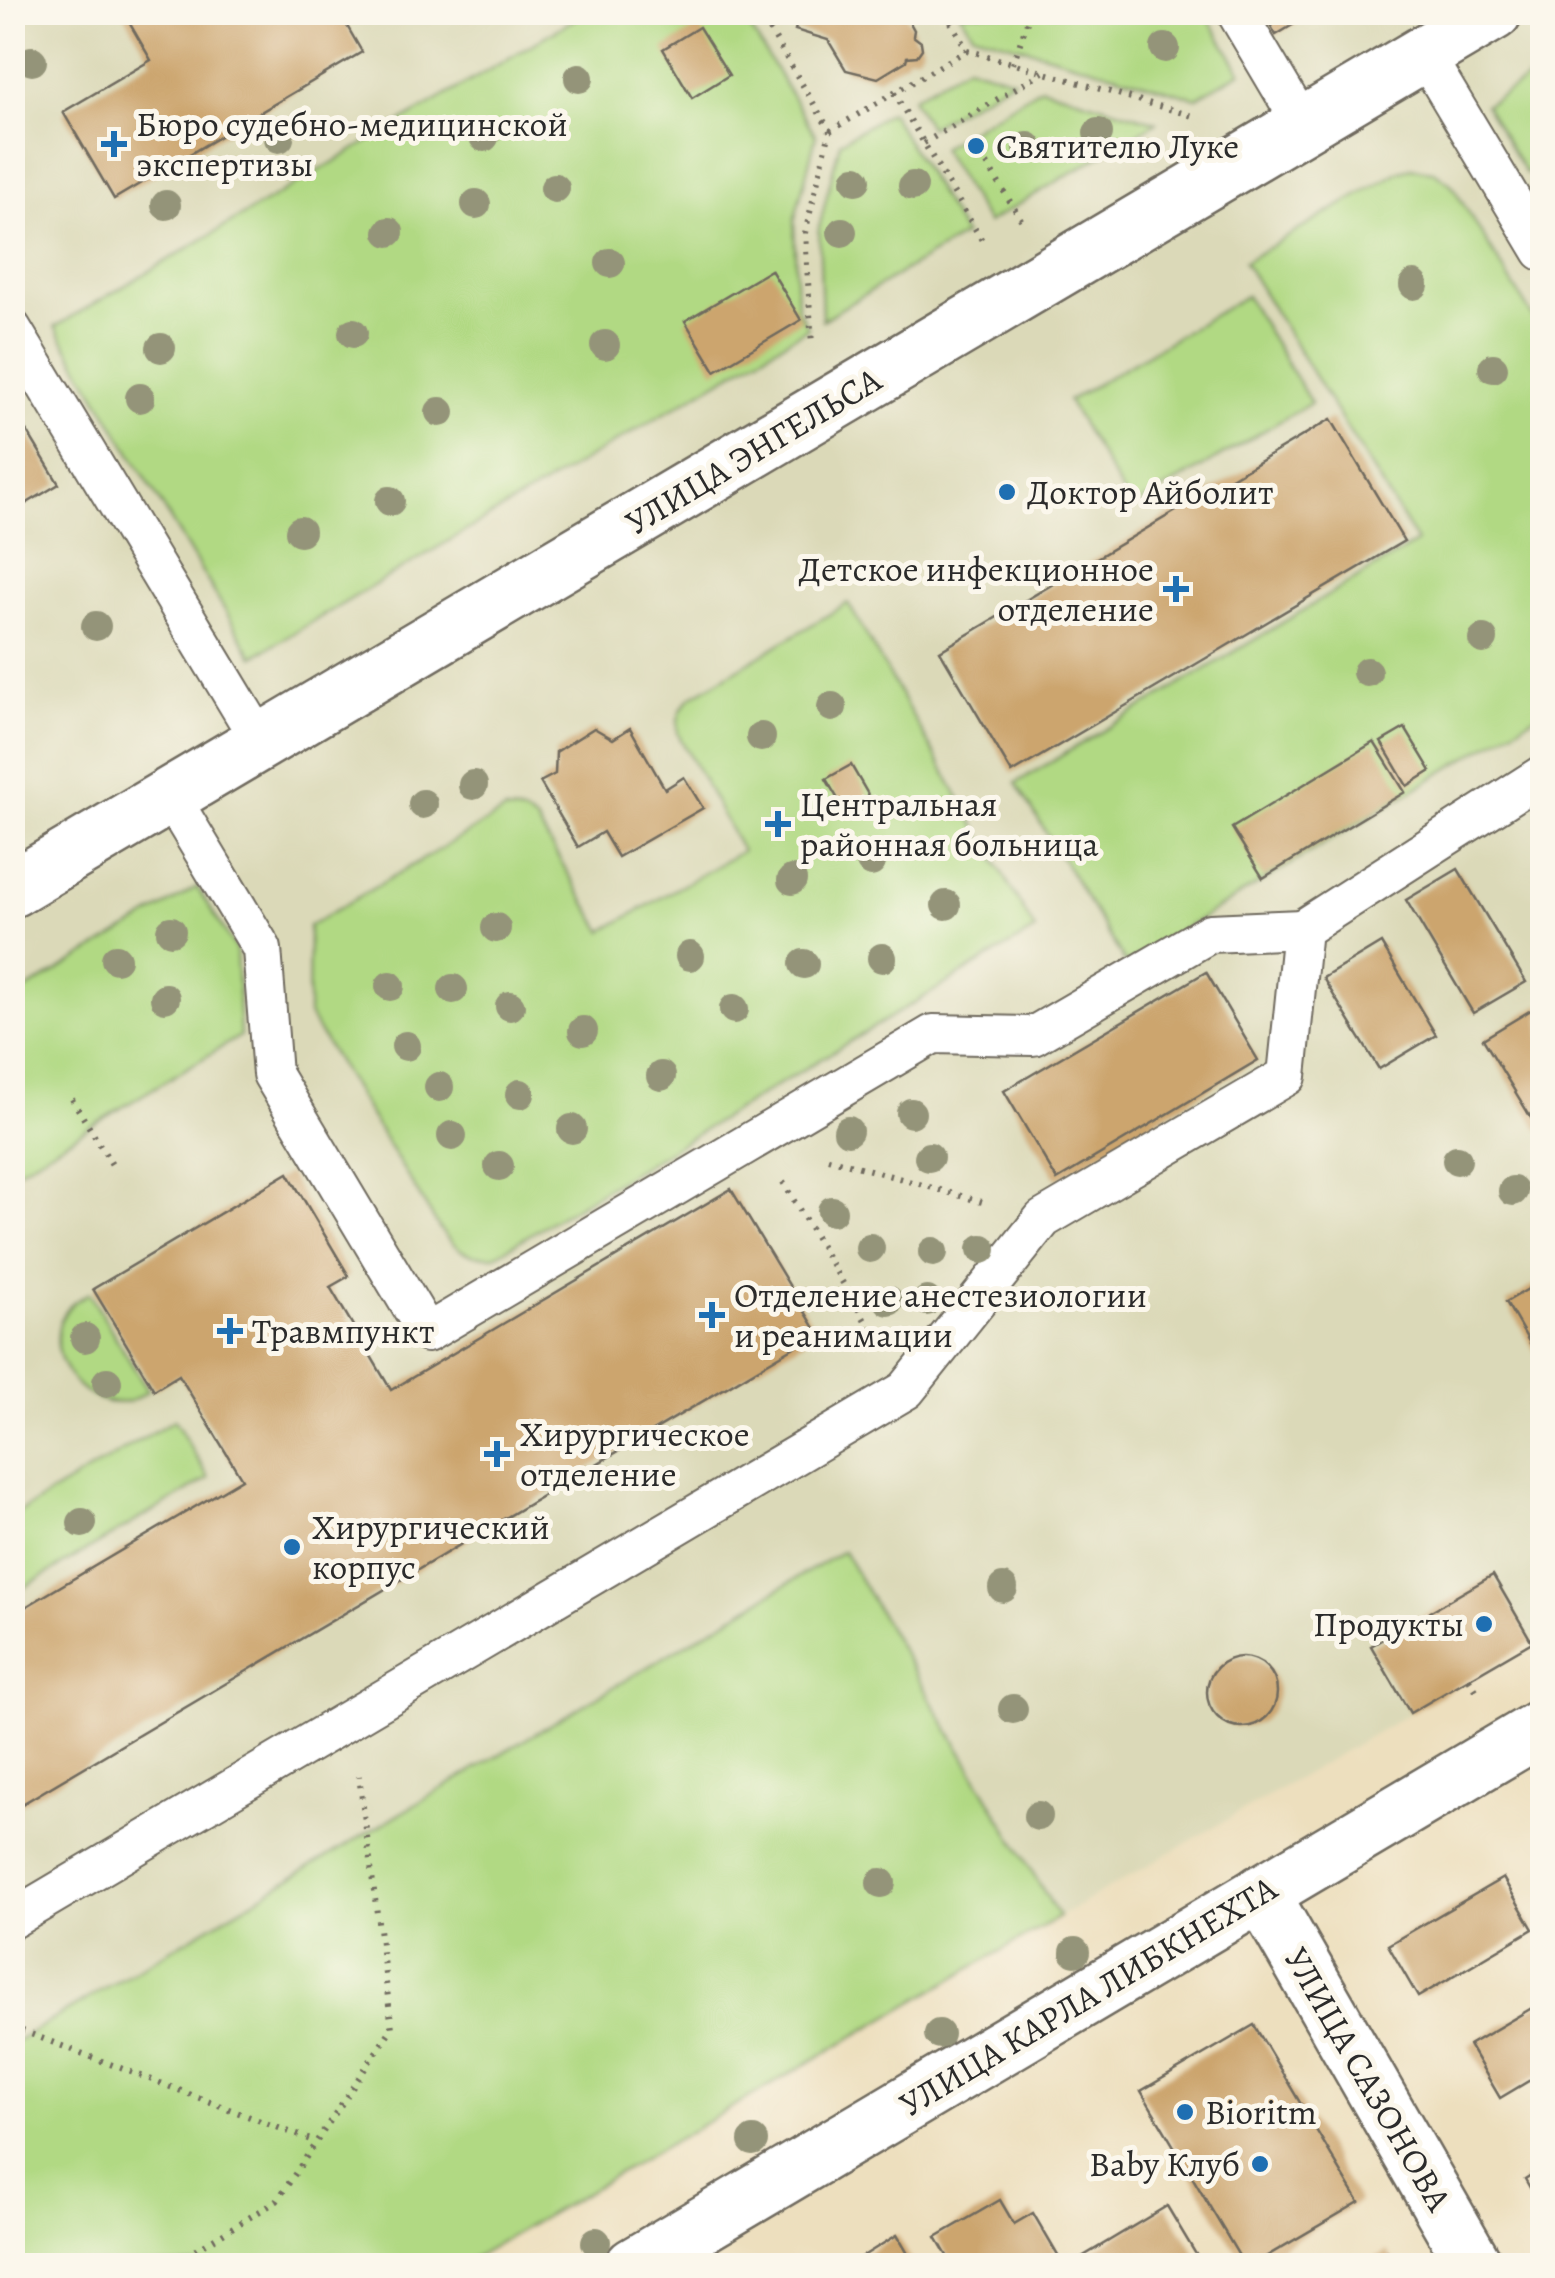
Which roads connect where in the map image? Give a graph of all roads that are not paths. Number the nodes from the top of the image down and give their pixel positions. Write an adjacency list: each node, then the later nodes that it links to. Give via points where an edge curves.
1 (1236, 12): 4 (lane)
2 (1494, 12): 3 (street, УЛИЦА ЭНГЕЛЬСА)
3 (1424, 54): 4 (street, УЛИЦА ЭНГЕЛЬСА); 5 (lane)
4 (1303, 125): 7 (street, УЛИЦА ЭНГЕЛЬСА)
5 (1542, 252)
6 (12, 329): 7 (lane)
7 (261, 742): 9 (street, УЛИЦА ЭНГЕЛЬСА)
8 (1542, 775): 11 (lane)
9 (170, 796): 10 (street, УЛИЦА ЭНГЕЛЬСА); 11 (lane, via 262,949 272,1074 428,1333 933,1034 1033,1036 1210,933)
10 (12, 889)
11 (1302, 929): 14 (lane, via 1287,1076 1043,1220 906,1390)
12 (1542, 1727): 13 (street, УЛИЦА КАРЛА ЛИБКНЕХТА)
13 (1261, 1894): 15 (street, УЛИЦА КАРЛА ЛИБКНЕХТА); 16 (street, УЛИЦА САЗОНОВА)
14 (12, 1919)
15 (633, 2266)
16 (1475, 2266)

